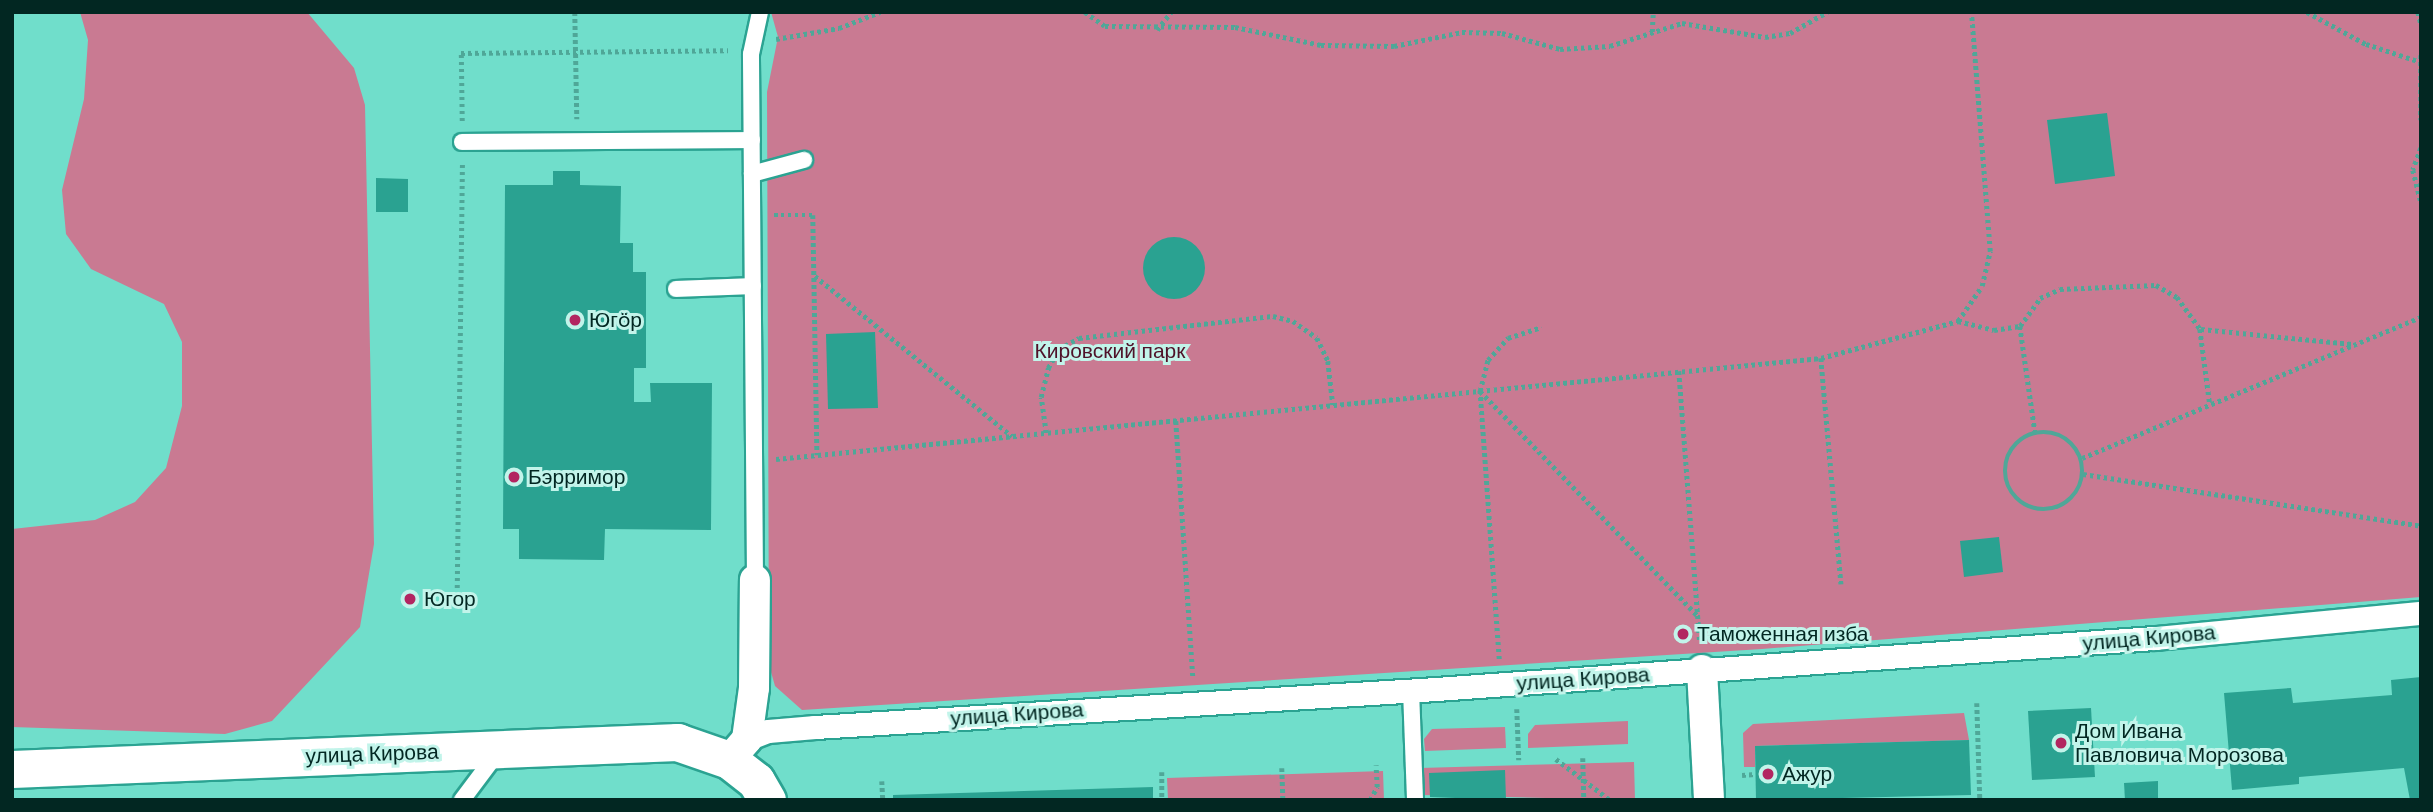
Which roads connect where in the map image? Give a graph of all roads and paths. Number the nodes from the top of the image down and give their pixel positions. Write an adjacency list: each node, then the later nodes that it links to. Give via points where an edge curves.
1 (575, 12): 15 (path)
2 (760, 12): 14 (lane)
3 (880, 12): 14 (path, via 839,28)
4 (1085, 12): 12 (path, via 1105,26)
5 (1171, 12): 12 (path)
6 (1653, 12): 13 (path)
7 (1827, 12): 13 (path, via 1790,33 1765,37 1682,23)
8 (1971, 12): 33 (path, via 1990,251 1982,286)
9 (2307, 12): 17 (path, via 2365,44)
10 (2418, 12): 11 (path)
11 (2421, 24)
12 (1157, 30): 13 (path, via 1235,27 1321,45 1357,46 1394,46 1462,32 1502,33 1560,49 1610,46)
13 (1652, 33)
14 (756, 48): 15 (path); 19 (lane)
15 (576, 52): 20 (path); 21 (path, via 461,53)
16 (2421, 55): 17 (path)
17 (2420, 62): 18 (path)
18 (2421, 120)
19 (752, 140): 20 (lane); 26 (lane)
20 (577, 141): 21 (lane)
21 (462, 142): 54 (path)
22 (2421, 148): 25 (path)
23 (804, 160): 26 (lane)
24 (2421, 167): 25 (path)
25 (2413, 170): 27 (path)
26 (752, 174): 30 (lane)
27 (2421, 204)
28 (760, 216): 29 (path, via 813,215)
29 (814, 275): 46 (path); 47 (path)
30 (753, 286): 31 (lane); 52 (lane)
31 (676, 289)
32 (2421, 317): 37 (path)
33 (1958, 321): 34 (path, via 1994,330); 38 (path)
34 (2021, 326): 36 (path, via 2040,299 2060,289 2156,285 2177,297); 44 (path)
35 (1541, 327): 40 (path, via 1508,338 1488,360)
36 (2200, 329): 37 (path); 41 (path)
37 (2353, 344): 41 (path)
38 (1821, 358): 39 (path); 53 (path)
39 (1679, 372): 40 (path); 56 (path)
40 (1480, 391): 42 (path); 56 (path); 59 (path)
41 (2210, 404): 48 (path)
42 (1333, 405): 43 (path); 45 (path, via 1328,361 1317,338 1293,321 1273,316 1079,338 1059,349 1048,368 1041,397)
43 (1176, 421): 45 (path); 58 (path)
44 (2035, 432): 48 (path, via 2064,436); 50 (path, via 2020,439 2005,470 2018,501 2051,510 2079,491)
45 (1046, 433): 46 (path)
46 (1012, 436): 47 (path)
47 (817, 455): 49 (path)
48 (2082, 458): 50 (path)
49 (775, 460)
50 (2083, 474): 51 (path)
51 (2421, 526)
52 (755, 580): 63 (street, via 754,688)
53 (1841, 584)
54 (457, 589)
55 (2421, 613): 57 (street, улица Кирова)
56 (1698, 617): 57 (path)
57 (1702, 661): 59 (street, улица Кирова); 86 (street)
58 (1192, 673)
59 (1509, 684): 60 (street, улица Кирова); 66 (path)
60 (1411, 690): 63 (street, улица Кирова, via 768,731); 83 (lane)
61 (1977, 703): 87 (path)
62 (499, 750): 63 (street, улица Кирова, via 677,742); 69 (street, улица Кирова); 76 (lane)
63 (738, 750): 77 (street)
64 (1583, 758): 73 (path)
65 (1556, 759): 73 (path)
66 (1519, 760)
67 (1376, 765): 82 (path, via 1377,787)
68 (1282, 768): 75 (path)
69 (12, 769)
70 (1162, 772): 79 (path)
71 (1755, 774): 72 (path)
72 (1742, 775)
73 (1583, 779): 84 (path); 85 (path)
74 (882, 781): 78 (path)
75 (1283, 798): 80 (path); 81 (path)
76 (462, 800)
77 (767, 800)
78 (883, 800)
79 (1163, 800)
80 (1275, 800)
81 (1290, 800)
82 (1370, 800)
83 (1415, 800)
84 (1584, 800)
85 (1611, 800)
86 (1709, 800)
87 (1980, 800)

